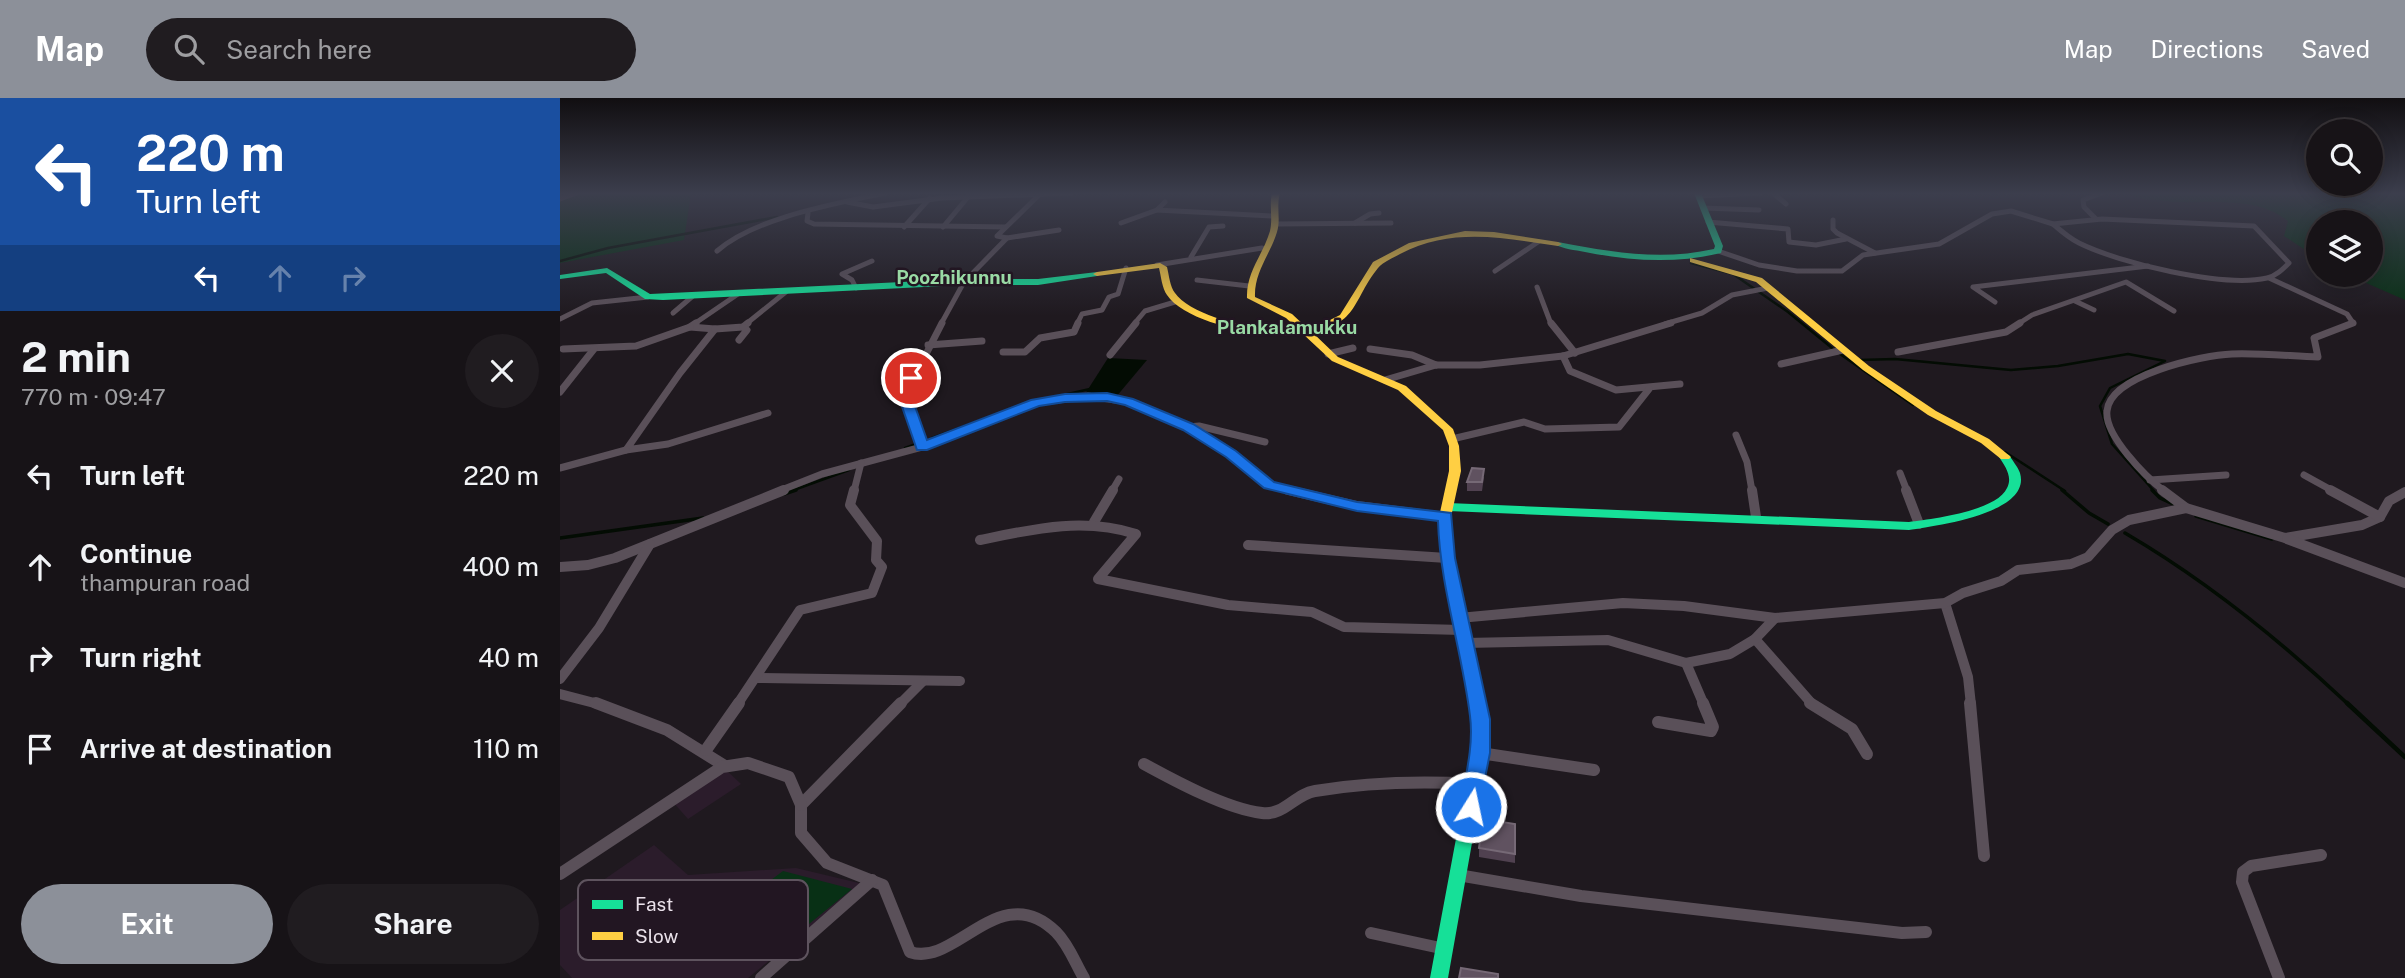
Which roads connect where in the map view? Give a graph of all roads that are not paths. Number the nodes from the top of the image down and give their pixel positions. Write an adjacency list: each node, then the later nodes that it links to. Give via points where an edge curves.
1 (744, 234): 18 (street, via 729,239)
2 (999, 234): 14 (street, via 996,237)
3 (1033, 234): 14 (street)
4 (1205, 234): 21 (street)
5 (1268, 234): 17 (street)
6 (1459, 234): 52 (street, via 1441,236 1384,259 1369,271 1348,313)
7 (1477, 234): 16 (street)
8 (1712, 234): 19 (street)
9 (1788, 234): 15 (street, via 1789,242 1816,245)
10 (1840, 234): 15 (street)
11 (1956, 234): 20 (street, via 1939,244)
12 (2066, 234): 25 (street, via 2099,252)
13 (2261, 234): 30 (street, via 2289,263)
14 (1007, 238): 32 (street)
15 (1846, 239): 20 (street)
16 (1538, 242): 22 (street); 28 (street)
17 (1262, 248): 21 (street); 34 (street)
18 (717, 251)
19 (1718, 251): 20 (street, via 1759,265 1828,272 1842,271 1855,259); 22 (street)
20 (1875, 253)
21 (1191, 257): 24 (street)
22 (1675, 259): 37 (street, via 1739,272)
23 (872, 261): 36 (street, via 842,274)
24 (1157, 265): 26 (street); 43 (street, via 1163,267)
25 (2157, 266): 27 (street); 30 (street, via 2243,280)
26 (1126, 268): 32 (street, via 1038,282); 61 (street, via 1118,294 1109,297 1102,310 1082,314 1074,332 1040,338 1025,352)
27 (2110, 270): 33 (street); 44 (street, via 1973,287)
28 (1495, 271)
29 (560, 277): 41 (street, via 607,270)
30 (2269, 278): 86 (street, via 2347,314 2353,323 2314,338 2318,357 2231,354 2174,363 2121,388 2106,413 2120,444)
31 (1197, 280): 34 (street)
32 (964, 282): 36 (street); 55 (street)
33 (2126, 282): 42 (street); 46 (street)
34 (1249, 286): 52 (street, via 1251,298 1289,316)
35 (1537, 287): 63 (street, via 1552,326)
36 (856, 288): 38 (street)
37 (1768, 288): 60 (street); 63 (street, via 1729,296 1702,313)
38 (787, 291): 39 (street); 50 (street)
39 (738, 294): 40 (street); 49 (street)
40 (694, 295): 41 (street); 47 (street)
41 (648, 297): 48 (street, via 592,303)
42 (2075, 301): 45 (street); 62 (street, via 2032,315 2006,332)
43 (1175, 302): 52 (street, via 1257,333); 65 (street, via 1145,311)
44 (1995, 302)
45 (2094, 310)
46 (2174, 311)
47 (673, 313)
48 (560, 319)
49 (690, 327): 51 (street); 58 (street, via 653,343)
50 (743, 327): 51 (street); 53 (street, via 747,330)
51 (715, 329): 79 (street, via 692,354)
52 (1307, 332): 64 (street)
53 (739, 340)
54 (982, 341): 55 (street)
55 (928, 345): 78 (street, via 905,395)
56 (1353, 348): 64 (street)
57 (563, 349): 58 (street)
58 (594, 349): 72 (street)
59 (1370, 349): 68 (street, via 1405,352)
60 (1843, 350): 67 (street); 93 (street, via 1933,413 1999,450 2013,468 2014,485 2006,500 1983,512)
61 (1003, 352)
62 (1898, 352)
63 (1575, 353): 66 (street)
64 (1328, 354): 69 (street)
65 (1110, 355)
66 (1563, 356): 68 (street); 71 (street, via 1570,371 1591,382 1616,390)
67 (1781, 364)
68 (1436, 365): 69 (street)
69 (1385, 380): 76 (street, via 1430,411)
70 (1681, 384): 71 (street)
71 (1649, 389): 76 (street, via 1619,427 1545,429 1524,422)
72 (561, 390)
73 (768, 413): 79 (street, via 668,444)
74 (1188, 427): 77 (street); 78 (street, via 1129,402 1088,396 1035,403); 89 (street, via 1269,485 1357,506)
75 (1735, 435): 90 (street, via 1747,462)
76 (1452, 439): 89 (street, via 1455,471)
77 (1265, 442)
78 (922, 447): 80 (street)
79 (626, 450): 81 (street)
80 (861, 466): 96 (street, via 822,474); 107 (street, via 850,505 877,541 876,560 882,567 873,593 800,610)
81 (560, 468)
82 (1900, 473): 93 (street)
83 (2227, 475): 86 (street)
84 (2304, 475): 91 (street)
85 (1119, 479): 92 (street)
86 (2150, 480): 88 (street)
87 (2405, 492): 91 (street, via 2389,501)
88 (2186, 508): 94 (street); 101 (street, via 2129,520 2112,530 2088,557 2071,564 2018,570)
89 (1446, 512): 90 (street); 98 (street)
90 (1756, 517): 93 (street)
91 (2380, 517): 94 (street, via 2362,525)
92 (1094, 522): 95 (street); 103 (street, via 1136,534 1098,579 1228,604 1312,612 1344,627)
93 (1919, 524)
94 (2285, 538): 100 (street)
95 (980, 540)
96 (650, 544): 99 (street, via 588,565); 108 (street, via 599,628)
97 (1248, 545): 98 (street)
98 (1447, 558): 103 (street)
99 (560, 567)
100 (2405, 583)
101 (1945, 603): 102 (street); 122 (street, via 1968,677)
102 (1775, 618): 103 (street, via 1623,603); 104 (street)
103 (1460, 624): 105 (street)
104 (1755, 639): 106 (street, via 1730,654); 115 (street, via 1808,702 1852,729)
105 (1465, 643): 106 (street, via 1608,640); 114 (street, via 1480,719)
106 (1686, 663): 112 (street, via 1713,727 1702,731)
107 (756, 678): 109 (street); 113 (street)
108 (560, 679)
109 (923, 681): 110 (street); 120 (street)
110 (960, 681)
111 (560, 694): 113 (street, via 614,706)
112 (1658, 722)
113 (706, 750): 117 (street)
114 (1480, 753): 118 (street); 119 (street)
115 (1867, 754)
116 (1144, 764): 119 (street, via 1189,789 1262,813 1278,813 1311,791 1412,780)
117 (725, 766): 120 (street, via 754,761 789,777); 123 (street)
118 (1594, 770)
119 (1475, 784): 124 (street)
120 (801, 805): 125 (street, via 801,834 827,863)
121 (2320, 855): 134 (street, via 2251,866 2243,872 2242,882)
122 (1984, 856)
123 (560, 874)
124 (1458, 875): 126 (street, via 1581,896); 129 (street)
125 (872, 880): 128 (street); 132 (street, via 883,885 909,952 921,956 934,953 1009,912 1036,917 1057,932)
126 (1926, 932)
127 (1371, 933): 129 (street)
128 (808, 937)
129 (1445, 949): 133 (street)
130 (781, 960): 131 (street)
131 (761, 978)
132 (1084, 978)
133 (1439, 978)
134 (2279, 978)

